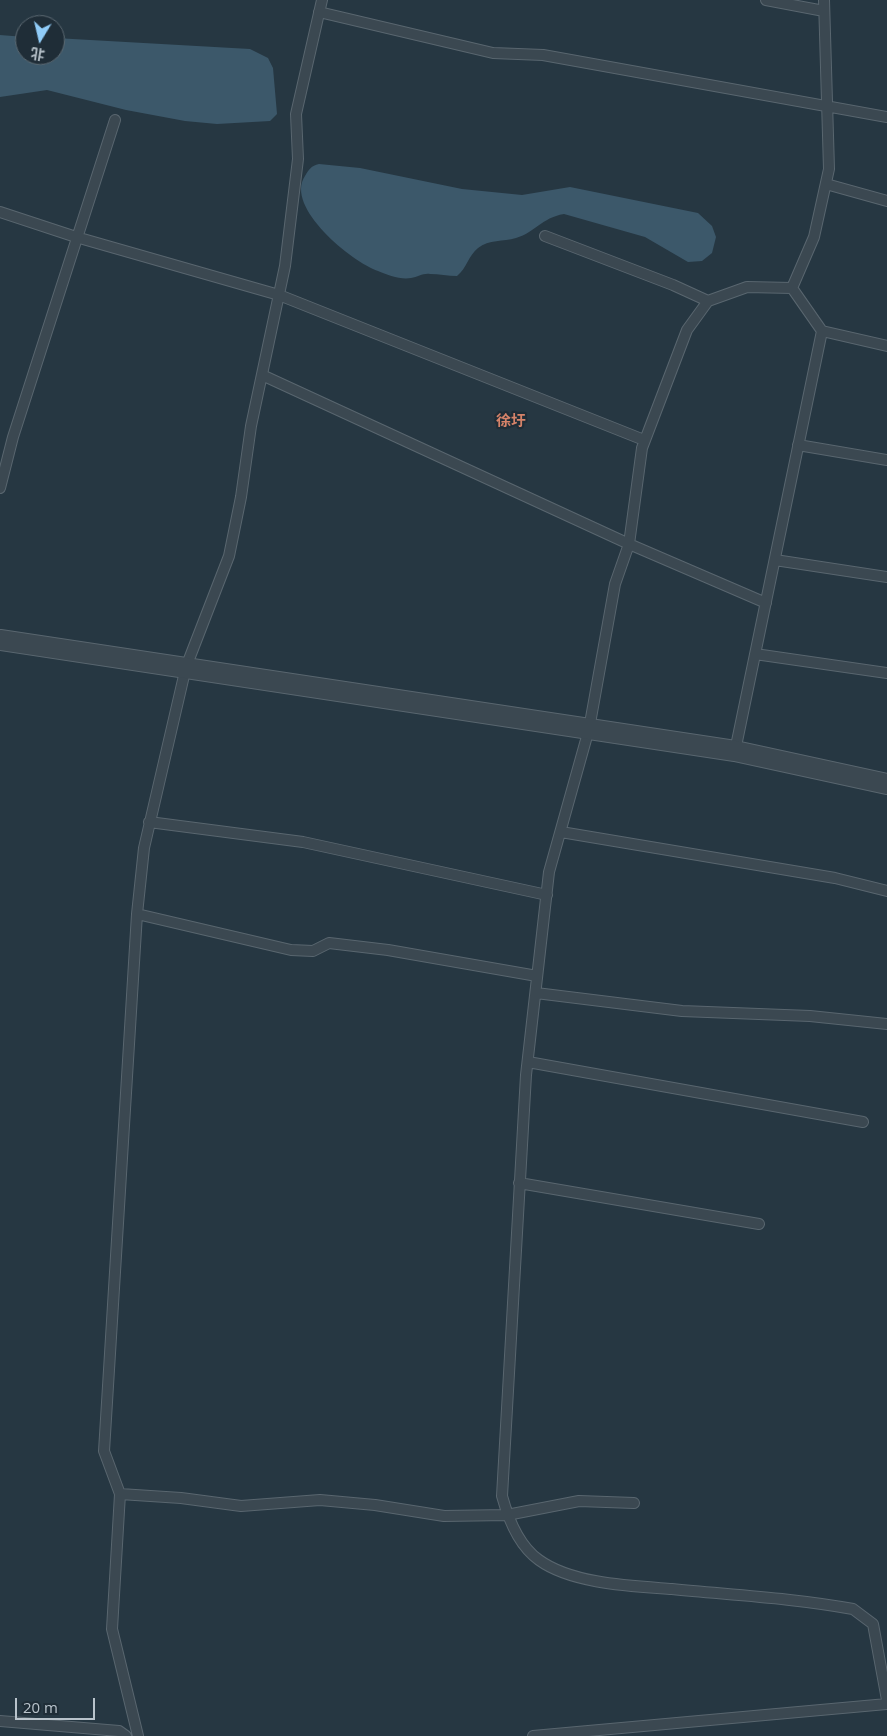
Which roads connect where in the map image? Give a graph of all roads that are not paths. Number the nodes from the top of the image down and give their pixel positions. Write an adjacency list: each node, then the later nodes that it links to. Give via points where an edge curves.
1 (322, 0): 5 (lane)
2 (766, 0): 4 (lane)
3 (824, 0): 4 (lane)
4 (824, 11): 6 (lane)
5 (319, 12): 6 (lane, via 493,53 543,55); 15 (lane, via 296,114 298,160)
6 (827, 107): 7 (lane); 9 (lane, via 829,169)
7 (887, 117)
8 (115, 120): 13 (lane)
9 (826, 184): 10 (lane); 14 (lane, via 814,237)
10 (887, 201)
11 (0, 212): 13 (lane)
12 (545, 236): 16 (lane)
13 (76, 237): 15 (lane); 23 (lane)
14 (792, 288): 16 (lane, via 747,287); 17 (lane)
15 (279, 295): 19 (lane); 20 (lane)
16 (708, 301): 20 (lane, via 687,330)
17 (822, 331): 18 (lane); 21 (lane)
18 (887, 346)
19 (262, 375): 24 (lane); 30 (lane, via 229,556)
20 (644, 440): 24 (lane)
21 (798, 445): 22 (lane); 25 (lane)
22 (887, 460)
23 (0, 488)
24 (629, 544): 27 (lane); 32 (lane, via 615,584)
25 (775, 560): 26 (lane); 27 (lane)
26 (887, 577)
27 (766, 603): 29 (lane)
28 (0, 640): 30 (street)
29 (755, 654): 31 (lane); 33 (lane)
30 (186, 667): 32 (street); 35 (lane)
31 (887, 673)
32 (589, 729): 33 (street); 36 (lane)
33 (735, 751): 34 (street)
34 (887, 784)
35 (149, 822): 38 (lane, via 303,842); 39 (lane)
36 (560, 832): 37 (lane, via 836,878); 38 (lane)
37 (887, 890)
38 (547, 894): 40 (lane)
39 (137, 914): 40 (lane, via 291,950 312,951 329,943); 47 (lane, via 104,1451)
40 (537, 976): 41 (lane)
41 (536, 993): 42 (lane, via 682,1011 810,1016); 43 (lane)
42 (887, 1024)
43 (528, 1062): 44 (lane); 45 (lane)
44 (863, 1122)
45 (519, 1183): 46 (lane); 49 (lane, via 502,1496)
46 (759, 1224)
47 (120, 1494): 49 (lane, via 241,1506 320,1500 444,1516); 53 (lane, via 112,1629)
48 (634, 1503): 49 (lane, via 579,1502)
49 (507, 1515): 50 (lane, via 520,1539 538,1560 564,1572 629,1585 853,1609 873,1624)
50 (887, 1702): 54 (lane)
51 (0, 1721): 52 (lane, via 118,1732)
52 (126, 1736)
53 (138, 1736)
54 (533, 1736)

